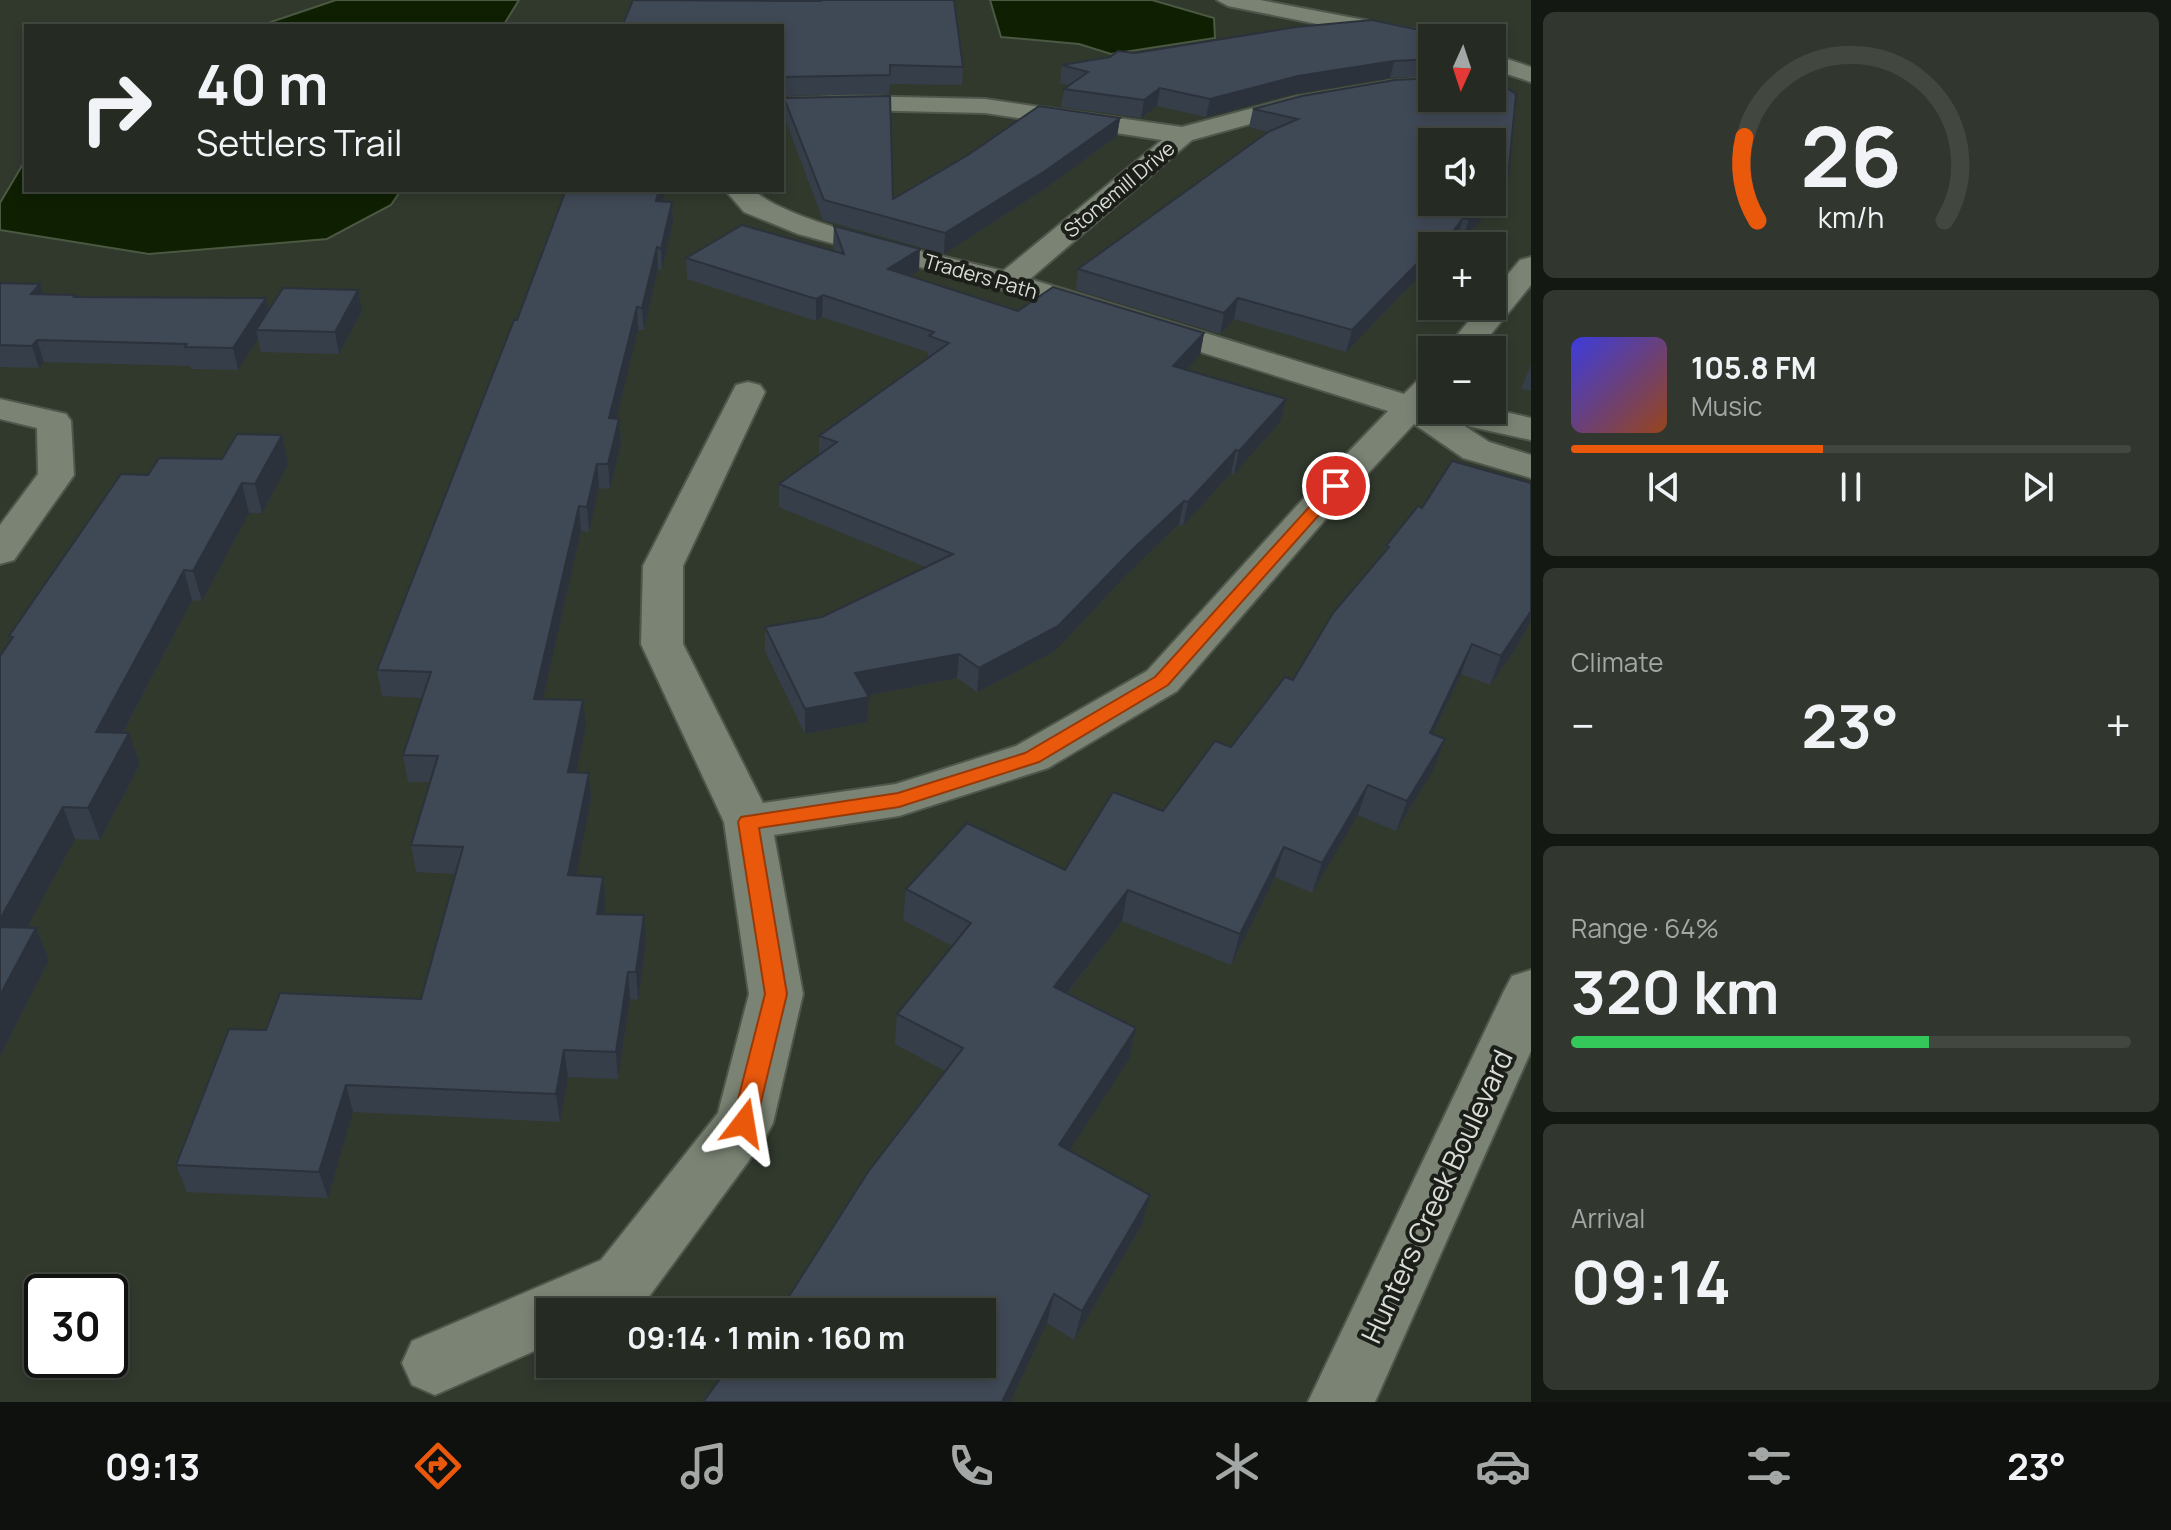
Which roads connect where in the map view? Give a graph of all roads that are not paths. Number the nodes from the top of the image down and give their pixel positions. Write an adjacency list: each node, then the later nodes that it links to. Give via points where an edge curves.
1 (1228, 0): 2 (street)
2 (1418, 37)
3 (1506, 66): 4 (street)
4 (1531, 76): 5 (street)
5 (1506, 79)
6 (1418, 86): 8 (street, Stonemill Drive, via 1295,104)
7 (784, 106): 8 (street, via 985,106)
8 (1183, 135): 11 (street, Stonemill Drive)
9 (741, 192): 11 (street, Traders Path, via 754,206 808,228)
10 (1531, 266): 12 (street)
11 (1008, 282): 14 (street, Traders Path)
12 (1473, 336)
13 (748, 392): 22 (street, via 663,566 662,644)
14 (1418, 396)
15 (1418, 402): 22 (street, via 1317,506 1162,681 1032,757 899,800)
16 (0, 409): 21 (street, via 54,421 56,475)
17 (1506, 421): 19 (street, Traders Path)
18 (1450, 424): 20 (street, Traders Path, via 1476,450)
19 (1531, 429)
20 (1531, 467)
21 (0, 552)
22 (748, 822): 24 (street, via 776,994 744,1123 623,1281)
23 (1531, 991): 27 (street, Hunters Creek Boulevard)
24 (584, 1298)
25 (536, 1319): 26 (street)
26 (435, 1363)
27 (1341, 1402)

